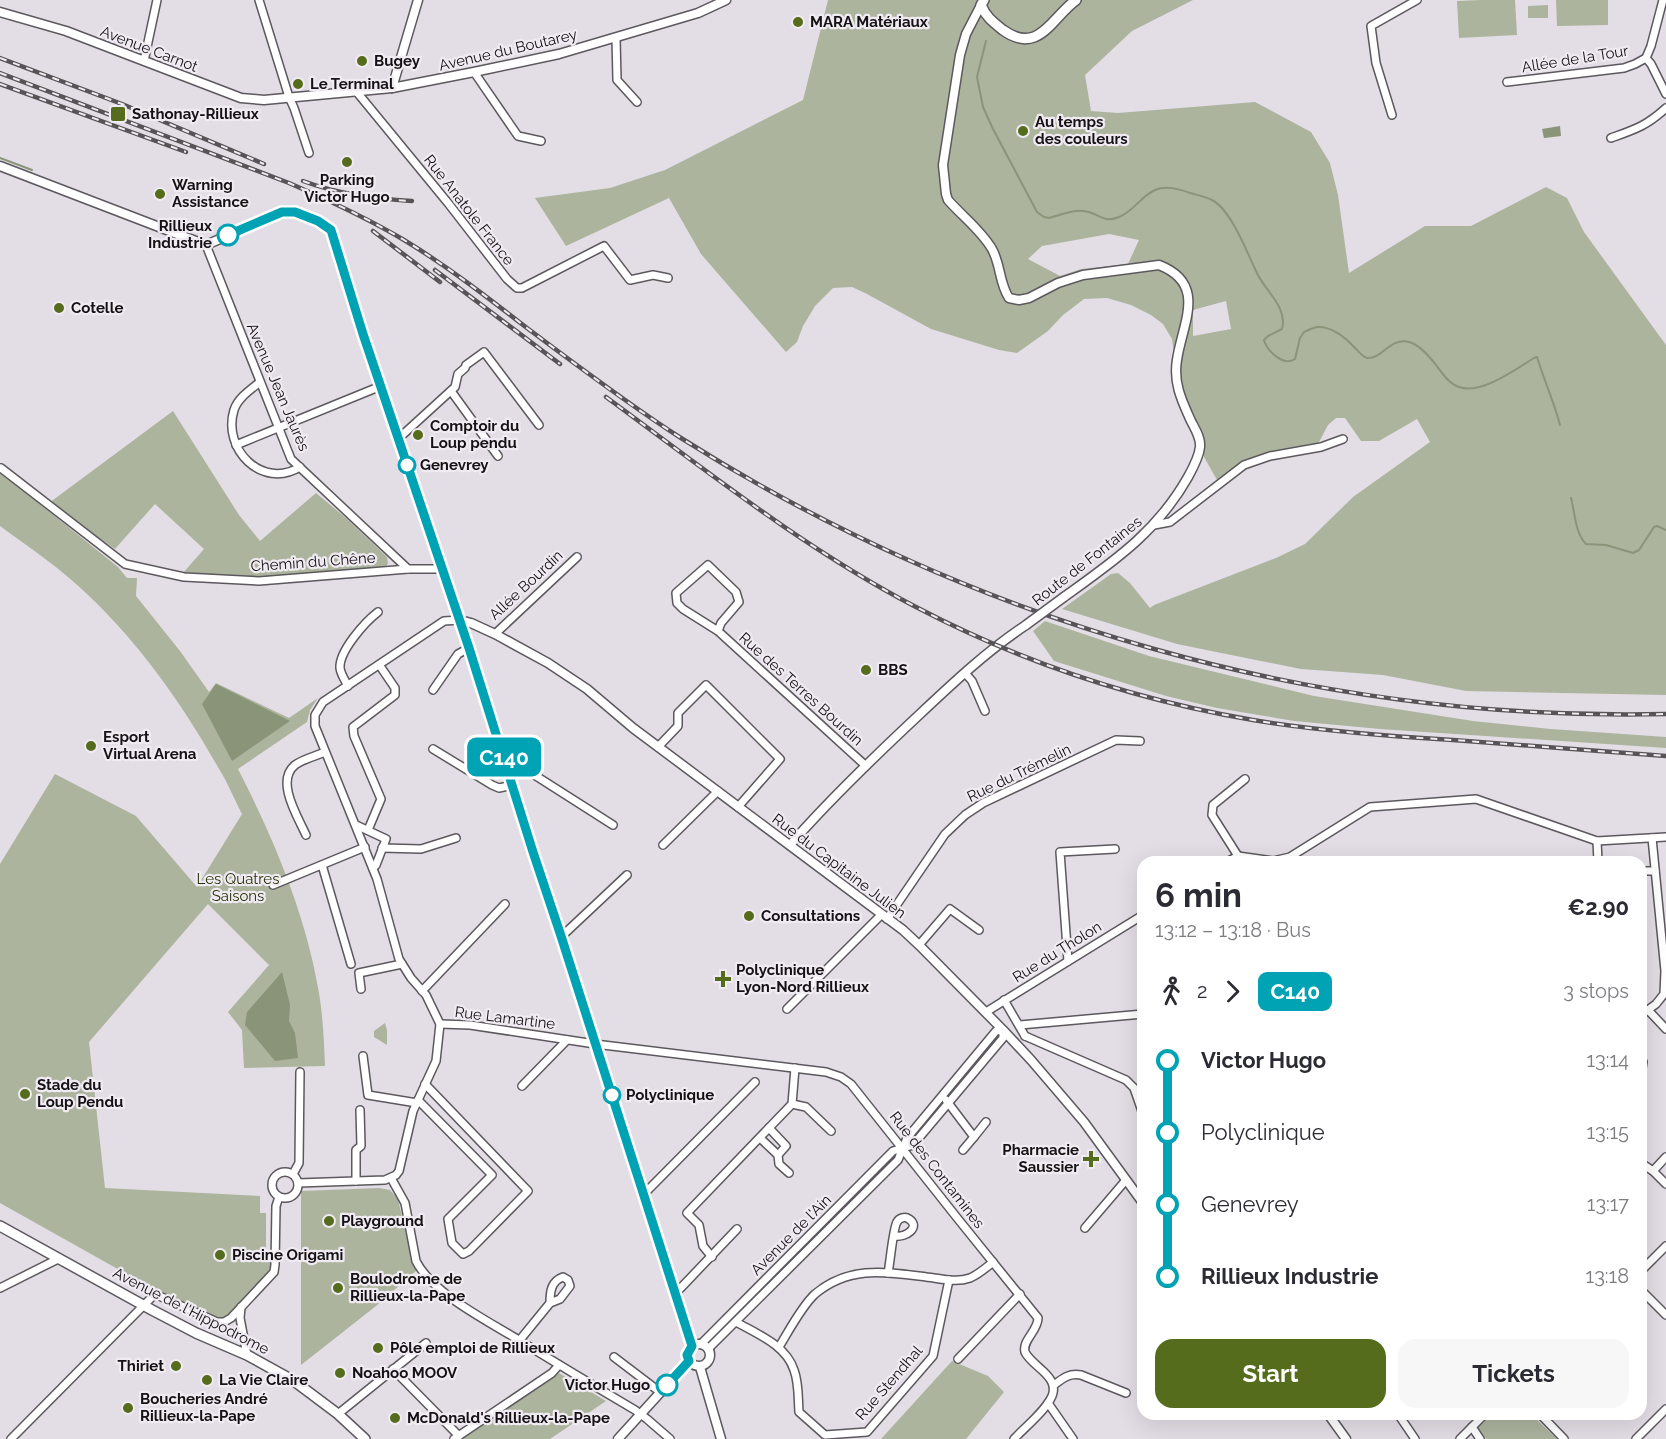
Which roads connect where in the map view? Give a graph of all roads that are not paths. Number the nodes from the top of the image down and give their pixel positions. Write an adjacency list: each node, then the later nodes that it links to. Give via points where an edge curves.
1 (157, 0): 12 (street)
2 (259, 0): 18 (street)
3 (418, 0): 15 (street)
4 (726, 0): 10 (street, Avenue du Boutarey, via 698,13)
5 (1076, 0): 8 (main road, via 1046,32 1028,38 1008,33 985,15)
6 (1417, 0): 21 (street, via 1371,26 1376,63)
7 (1663, 0): 11 (street)
8 (983, 3): 39 (street, Route de Fontaines, via 966,34 960,56 943,165 948,200 992,249 1004,290 1010,298 1019,300 1083,275 1160,265 1181,279 1188,291 1176,380 1200,447 1184,484)
9 (0, 12): 12 (street, Avenue Carnot, via 66,31)
10 (616, 38): 13 (street, Avenue du Boutarey); 19 (street, via 617,80)
11 (1646, 58): 14 (street, Allée de la Tour, via 1624,68); 17 (street)
12 (144, 61): 18 (street, Avenue Carnot, via 241,98)
13 (474, 72): 15 (street, Avenue du Boutarey); 23 (street, via 518,136)
14 (1507, 82)
15 (392, 88): 16 (street, Avenue du Boutarey)
16 (356, 91): 18 (street, Avenue du Boutarey); 27 (street, Rue Anatole France, via 517,288 604,246 630,280 653,275)
17 (1666, 94)
18 (289, 97): 24 (street)
19 (637, 102)
20 (1666, 108): 22 (street, via 1641,127)
21 (1392, 114)
22 (1611, 138)
23 (541, 141)
24 (309, 153)
25 (0, 166): 26 (street)
26 (206, 245): 28 (street, Avenue Jean Jaurès); 29 (street, via 282,212 295,212 331,230)
27 (668, 278)
28 (260, 382): 32 (street, Avenue Jean Jaurès); 35 (street, via 234,409 232,428)
29 (381, 386): 32 (street); 33 (street)
30 (451, 391): 31 (street, via 458,374 484,352); 33 (street); 36 (street)
31 (539, 424)
32 (278, 428): 35 (street); 37 (street, Avenue Jean Jaurès, via 291,459)
33 (398, 439): 42 (street)
34 (1344, 439): 39 (street, via 1244,465 1170,522)
35 (236, 444): 37 (street, via 246,459 267,473 284,474)
36 (498, 456)
37 (300, 467): 41 (street, Avenue Jean Jaurès)
38 (1, 468): 41 (street, Chemin du Chêne, via 125,564 184,577 259,581)
39 (1154, 525): 49 (street, Route de Fontaines, bridge, via 1106,567)
40 (577, 557): 46 (street, Allée Bourdin)
41 (408, 569): 42 (street)
42 (442, 569): 44 (street)
43 (378, 612): 50 (street, via 356,633 341,660 340,671)
44 (460, 620): 46 (street, Rue du Capitaine Julien); 47 (street); 48 (street, via 444,621)
45 (718, 631): 45 (street, Rue des Terres Bourdin, via 683,609 676,593 708,565 736,592 739,602); 58 (street, Rue des Terres Bourdin)
46 (495, 634): 54 (street, Rue du Capitaine Julien, via 587,690)
47 (469, 648): 51 (street, via 458,654); 57 (street)
48 (380, 666): 50 (street); 65 (street, via 395,688 395,695 353,727 381,799)
49 (965, 672): 52 (street); 58 (street, Route de Fontaines)
50 (348, 686): 56 (street, via 323,702 315,715)
51 (433, 690)
52 (985, 711)
53 (1140, 741): 86 (street, Rue du Trémelin, via 1116,740 965,814 945,834)
54 (658, 747): 61 (street, Rue du Capitaine Julien); 62 (street, via 678,726 678,713 706,684 780,759)
55 (433, 749): 60 (street, via 492,785)
56 (325, 752): 63 (street); 66 (street, via 296,765 288,773 289,795)
57 (503, 755): 60 (street); 64 (street)
58 (866, 766): 72 (street, Route de Fontaines)
59 (1245, 779): 76 (street, via 1213,805 1212,815)
60 (513, 785): 89 (street)
61 (718, 791): 62 (street, Rue du Capitaine Julien); 71 (street)
62 (738, 807): 72 (street, Rue du Capitaine Julien)
63 (356, 825): 65 (street); 73 (street)
64 (613, 825)
65 (368, 830): 74 (street, via 386,839)
66 (306, 835)
67 (1666, 837): 69 (street)
68 (456, 838): 74 (street, via 421,849)
69 (1652, 838): 70 (street); 82 (street)
70 (1597, 841): 77 (street, via 1476,799 1370,807); 78 (street)
71 (663, 845)
72 (790, 845): 86 (street, Rue du Capitaine Julien)
73 (365, 847): 79 (street); 80 (street)
74 (382, 848): 80 (street)
75 (1115, 849): 91 (street, via 1060,852)
76 (1238, 856)
77 (1292, 856)
78 (1598, 856)
79 (322, 865): 84 (street); 92 (street)
80 (373, 868): 93 (street)
81 (1647, 871): 82 (street)
82 (1655, 871): 94 (street)
83 (627, 875): 89 (street)
84 (273, 885)
85 (505, 903): 96 (street)
86 (884, 917): 90 (street, Rue du Capitaine Julien); 98 (street, Rue du Trémelin)
87 (1137, 919): 91 (street, Rue du Tholon)
88 (979, 930): 90 (street, via 950,909)
89 (561, 936): 109 (street)
90 (919, 945): 100 (street, Rue du Capitaine Julien)
91 (1068, 961): 97 (street, Rue du Tholon)
92 (351, 964)
93 (402, 964): 95 (street, via 359,973); 96 (street)
94 (1666, 970): 99 (street, via 1664,994)
95 (360, 989)
96 (422, 991): 103 (street)
97 (1004, 1000): 100 (street, Rue du Tholon); 104 (street)
98 (787, 1009)
99 (1647, 1011)
100 (986, 1012): 106 (street, Rue du Capitaine Julien)
101 (1137, 1015): 104 (street)
102 (1647, 1015): 105 (street)
103 (440, 1024): 108 (street, Rue Lamartine); 115 (street, via 436,1061)
104 (1020, 1025): 107 (street)
105 (1666, 1029)
106 (1003, 1030): 110 (street, Rue du Capitaine Julien); 117 (street, Avenue de l'Ain, via 996,1031); 120 (street, via 1003,1038)
107 (1025, 1036): 110 (street); 118 (street, via 1126,1080)
108 (567, 1040): 109 (street, Rue Lamartine); 116 (street, Rue Lamartine)
109 (596, 1044): 112 (street, Rue des Contamines); 143 (street)
110 (1019, 1047): 139 (street, Rue du Capitaine Julien, via 1084,1122)
111 (363, 1056): 119 (street, via 368,1095)
112 (795, 1068): 121 (street); 128 (street, Rue des Contamines, via 826,1072 851,1084)
113 (300, 1072): 136 (street, via 299,1163)
114 (755, 1082): 143 (street)
115 (425, 1084): 119 (street); 132 (street)
116 (522, 1086)
117 (943, 1096): 120 (street); 128 (street, Avenue de l'Ain)
118 (1137, 1097)
119 (417, 1102): 137 (street); 138 (street, via 399,1171)
120 (948, 1103): 126 (street); 128 (street, via 914,1145)
121 (792, 1104): 124 (street); 125 (street, via 806,1107)
122 (360, 1110): 140 (street, via 361,1146 356,1150)
123 (986, 1122): 126 (street)
124 (769, 1128): 127 (street); 130 (street, via 786,1146)
125 (831, 1131)
126 (974, 1137): 129 (street)
127 (760, 1138): 130 (street); 151 (street, via 687,1213 699,1225 703,1246)
128 (903, 1148): 153 (street, Rue des Contamines); 165 (street, Avenue de l'Ain, via 898,1160); 168 (street, Avenue de l'Ain, via 893,1151)
129 (963, 1150)
130 (778, 1155): 135 (street, via 779,1164)
131 (1666, 1157): 134 (street)
132 (503, 1165): 137 (street); 137 (street, via 528,1191 463,1254 452,1243 448,1219)
133 (1647, 1167): 134 (street)
134 (1653, 1171): 142 (street)
135 (789, 1173)
136 (293, 1174): 141 (street); 145 (street, via 283,1171 273,1179 272,1188)
137 (492, 1176)
138 (391, 1178): 140 (street); 166 (street, via 405,1203 416,1261 425,1275 465,1307)
139 (1126, 1180): 144 (street, Rue du Capitaine Julien); 147 (street)
140 (356, 1181): 141 (street)
141 (298, 1183): 145 (street, via 292,1196)
142 (1666, 1184)
143 (644, 1194): 158 (street)
144 (1137, 1195)
145 (279, 1197): 163 (street, via 274,1272)
146 (0, 1226): 152 (main road, Avenue de l'Hippodrome)
147 (1084, 1228)
148 (737, 1229): 151 (street)
149 (894, 1236): 155 (street)
150 (1666, 1246): 154 (street)
151 (712, 1257): 158 (street)
152 (58, 1259): 157 (street); 161 (main road, Avenue de l'Hippodrome)
153 (993, 1262): 156 (street, via 972,1277); 159 (street, Rue des Contamines)
154 (1647, 1264)
155 (888, 1273): 156 (street); 169 (street, via 850,1275 816,1294)
156 (950, 1280): 169 (street, Rue Stendhal, via 933,1356 867,1432 825,1435 799,1412 794,1370)
157 (0, 1288)
158 (675, 1294): 168 (street)
159 (1020, 1294): 172 (street); 177 (street, Rue des Contamines, via 1038,1318 1036,1329 1026,1342 1026,1354)
160 (1647, 1296): 164 (street)
161 (146, 1303): 163 (street, via 157,1295 217,1322 231,1318); 170 (main road, Avenue de l'Hippodrome, via 196,1333); 191 (street)
162 (550, 1303): 166 (street)
163 (241, 1307): 170 (street)
164 (1666, 1315)
165 (736, 1322): 168 (street, Avenue de l'Ain); 169 (street)
166 (519, 1341): 174 (street)
167 (426, 1343): 176 (street)
168 (701, 1346): 173 (street, via 687,1355); 175 (street, via 710,1359)
169 (778, 1347)
170 (247, 1355): 182 (main road, Avenue de l'Hippodrome, via 294,1381)
171 (614, 1357): 178 (street)
172 (958, 1359)
173 (689, 1361): 175 (street); 178 (street)
174 (559, 1365): 183 (street); 189 (street)
175 (700, 1367): 194 (street)
176 (393, 1370): 182 (street); 189 (street)
177 (1054, 1385): 179 (street, via 1073,1374); 180 (street)
178 (660, 1392): 183 (street)
179 (1126, 1393)
180 (1048, 1403): 195 (street); 196 (street)
181 (1666, 1409): 202 (street)
182 (338, 1414): 190 (main road, Avenue de l'Hippodrome)
183 (640, 1414): 192 (street); 193 (street)
184 (1332, 1420): 197 (street)
185 (1402, 1420): 198 (street)
186 (1479, 1420): 188 (street)
187 (1546, 1420): 201 (street)
188 (1472, 1427): 199 (street); 200 (street)
189 (456, 1437)
190 (362, 1438)
191 (11, 1439)
192 (618, 1439)
193 (670, 1439)
194 (721, 1439)
195 (1014, 1439)
196 (1073, 1439)
197 (1346, 1439)
198 (1415, 1439)
199 (1460, 1439)
200 (1480, 1439)
201 (1564, 1439)
202 (1636, 1439)

